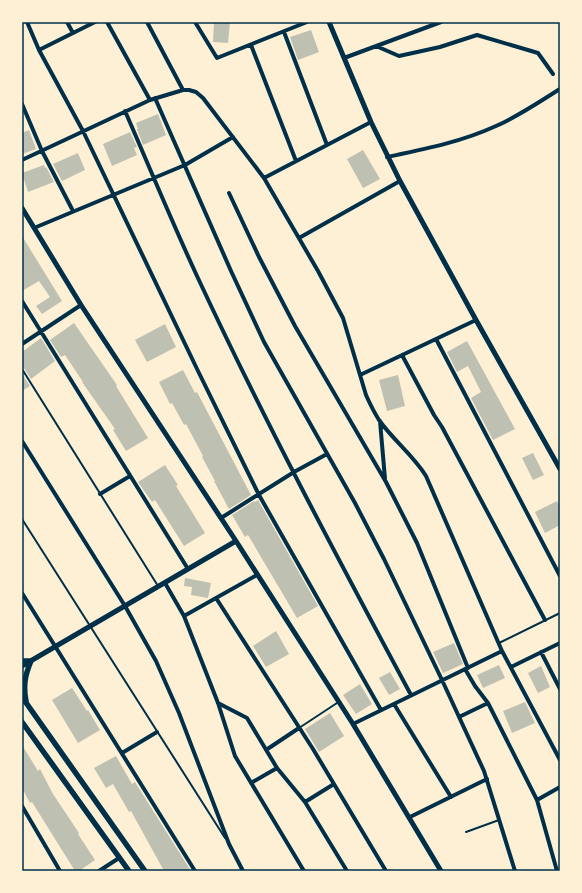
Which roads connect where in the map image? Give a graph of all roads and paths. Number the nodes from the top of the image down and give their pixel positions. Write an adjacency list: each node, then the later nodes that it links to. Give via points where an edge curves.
1 (27, 22): 14 (street)
2 (67, 22): 11 (street)
3 (95, 22): 11 (street)
4 (107, 22): 20 (street)
5 (148, 22): 18 (street)
6 (195, 22): 12 (street, via 217,58)
7 (307, 22): 10 (street)
8 (329, 22): 15 (street)
9 (441, 22): 13 (street)
10 (284, 32): 12 (street); 26 (street)
11 (73, 33): 14 (street)
12 (251, 45): 30 (street)
13 (376, 46): 15 (street); 16 (street, via 399,56 477,35 538,54)
14 (39, 50): 24 (street)
15 (344, 58): 23 (street)
16 (553, 74)
17 (560, 89): 28 (street, via 497,126 470,137 444,146)
18 (183, 90): 19 (street); 25 (street, via 196,92 203,98)
19 (155, 98): 20 (street); 31 (street)
20 (150, 100): 22 (street)
21 (22, 104): 27 (street)
22 (125, 111): 24 (street); 32 (street)
23 (371, 122): 26 (street); 28 (street)
24 (83, 131): 27 (street); 36 (street)
25 (233, 137): 31 (street); 33 (street)
26 (327, 145): 30 (street)
27 (42, 151): 29 (street); 38 (street)
28 (387, 157): 34 (street)
29 (22, 160)
30 (296, 161): 33 (street)
31 (185, 165): 32 (street); 52 (street, via 264,342)
32 (154, 178): 36 (street); 54 (street, via 196,275)
33 (264, 178): 40 (street)
34 (400, 181): 40 (street); 43 (street)
35 (229, 193): 56 (street, via 294,326)
36 (113, 194): 38 (street); 58 (street)
37 (22, 208): 39 (street)
38 (73, 211): 39 (street)
39 (34, 228): 42 (street)
40 (299, 238): 49 (street, via 343,318)
41 (22, 301): 44 (street)
42 (81, 306): 44 (street); 59 (street)
43 (476, 320): 45 (street); 53 (street)
44 (41, 331): 46 (street); 55 (street)
45 (436, 339): 47 (street); 64 (street)
46 (22, 344)
47 (402, 356): 49 (street); 72 (street)
48 (22, 369): 57 (lane)
49 (360, 375): 50 (street, via 366,395)
50 (380, 421): 56 (street); 74 (street, via 426,476)
51 (22, 441): 69 (street)
52 (327, 454): 54 (street); 84 (street, via 384,559)
53 (560, 469)
54 (294, 472): 58 (street); 86 (street)
55 (130, 476): 57 (street); 62 (street)
56 (386, 482): 83 (street, via 417,543)
57 (100, 494): 66 (lane)
58 (259, 495): 59 (street); 93 (street)
59 (221, 518): 61 (street)
60 (22, 520): 73 (lane)
61 (236, 541): 62 (street); 63 (street)
62 (188, 569): 65 (street)
63 (257, 575): 68 (street); 88 (street)
64 (560, 576)
65 (165, 583): 66 (street); 71 (street)
66 (158, 586): 69 (street)
67 (22, 593): 76 (street)
68 (216, 598): 71 (street); 97 (street)
69 (125, 606): 73 (street); 114 (street, via 156,661 179,713)
70 (560, 613): 72 (lane)
71 (184, 616): 90 (street)
72 (545, 620): 74 (lane)
73 (90, 626): 76 (street); 98 (lane)
74 (498, 642): 77 (street)
75 (560, 643): 78 (street)
76 (55, 646): 80 (street); 100 (street)
77 (502, 651): 82 (street); 83 (street)
78 (541, 652): 82 (street); 85 (street)
79 (22, 661): 80 (main road)
80 (31, 661): 81 (street); 89 (main road, via 24,681)
81 (22, 666)
82 (511, 667): 101 (street)
83 (467, 668): 84 (street); 91 (street, via 475,686)
84 (442, 680): 86 (street); 94 (street)
85 (560, 689)
86 (411, 695): 92 (street)
87 (22, 697): 89 (main road)
88 (338, 702): 96 (street); 97 (lane)
89 (27, 703): 119 (main road)
90 (218, 703): 99 (street, via 247,718); 104 (street, via 235,756)
91 (488, 703): 94 (street); 108 (street)
92 (394, 704): 93 (street); 107 (street)
93 (381, 710): 96 (street)
94 (459, 717): 103 (street)
95 (22, 722): 115 (main road)
96 (353, 724): 111 (street)
97 (299, 728): 99 (street); 105 (street)
98 (157, 732): 100 (street); 114 (lane)
99 (266, 750): 102 (street)
100 (122, 753): 120 (street)
101 (560, 760)
102 (277, 768): 104 (street); 109 (street)
103 (486, 779): 107 (street); 112 (street)
104 (251, 783): 122 (street)
105 (334, 784): 109 (street); 124 (street)
106 (560, 787): 108 (street)
107 (451, 797): 111 (street)
108 (537, 800): 127 (street)
109 (305, 802): 123 (street)
110 (22, 806): 116 (street)
111 (410, 817): 125 (street)
112 (499, 820): 113 (lane); 126 (street)
113 (466, 832)
114 (229, 844): 121 (street)
115 (119, 858): 117 (street); 118 (main road)
116 (60, 871)
117 (99, 871)
118 (129, 871)
119 (146, 871)
120 (196, 871)
121 (243, 871)
122 (304, 871)
123 (347, 871)
124 (386, 871)
125 (441, 871)
126 (515, 871)
127 (557, 871)

